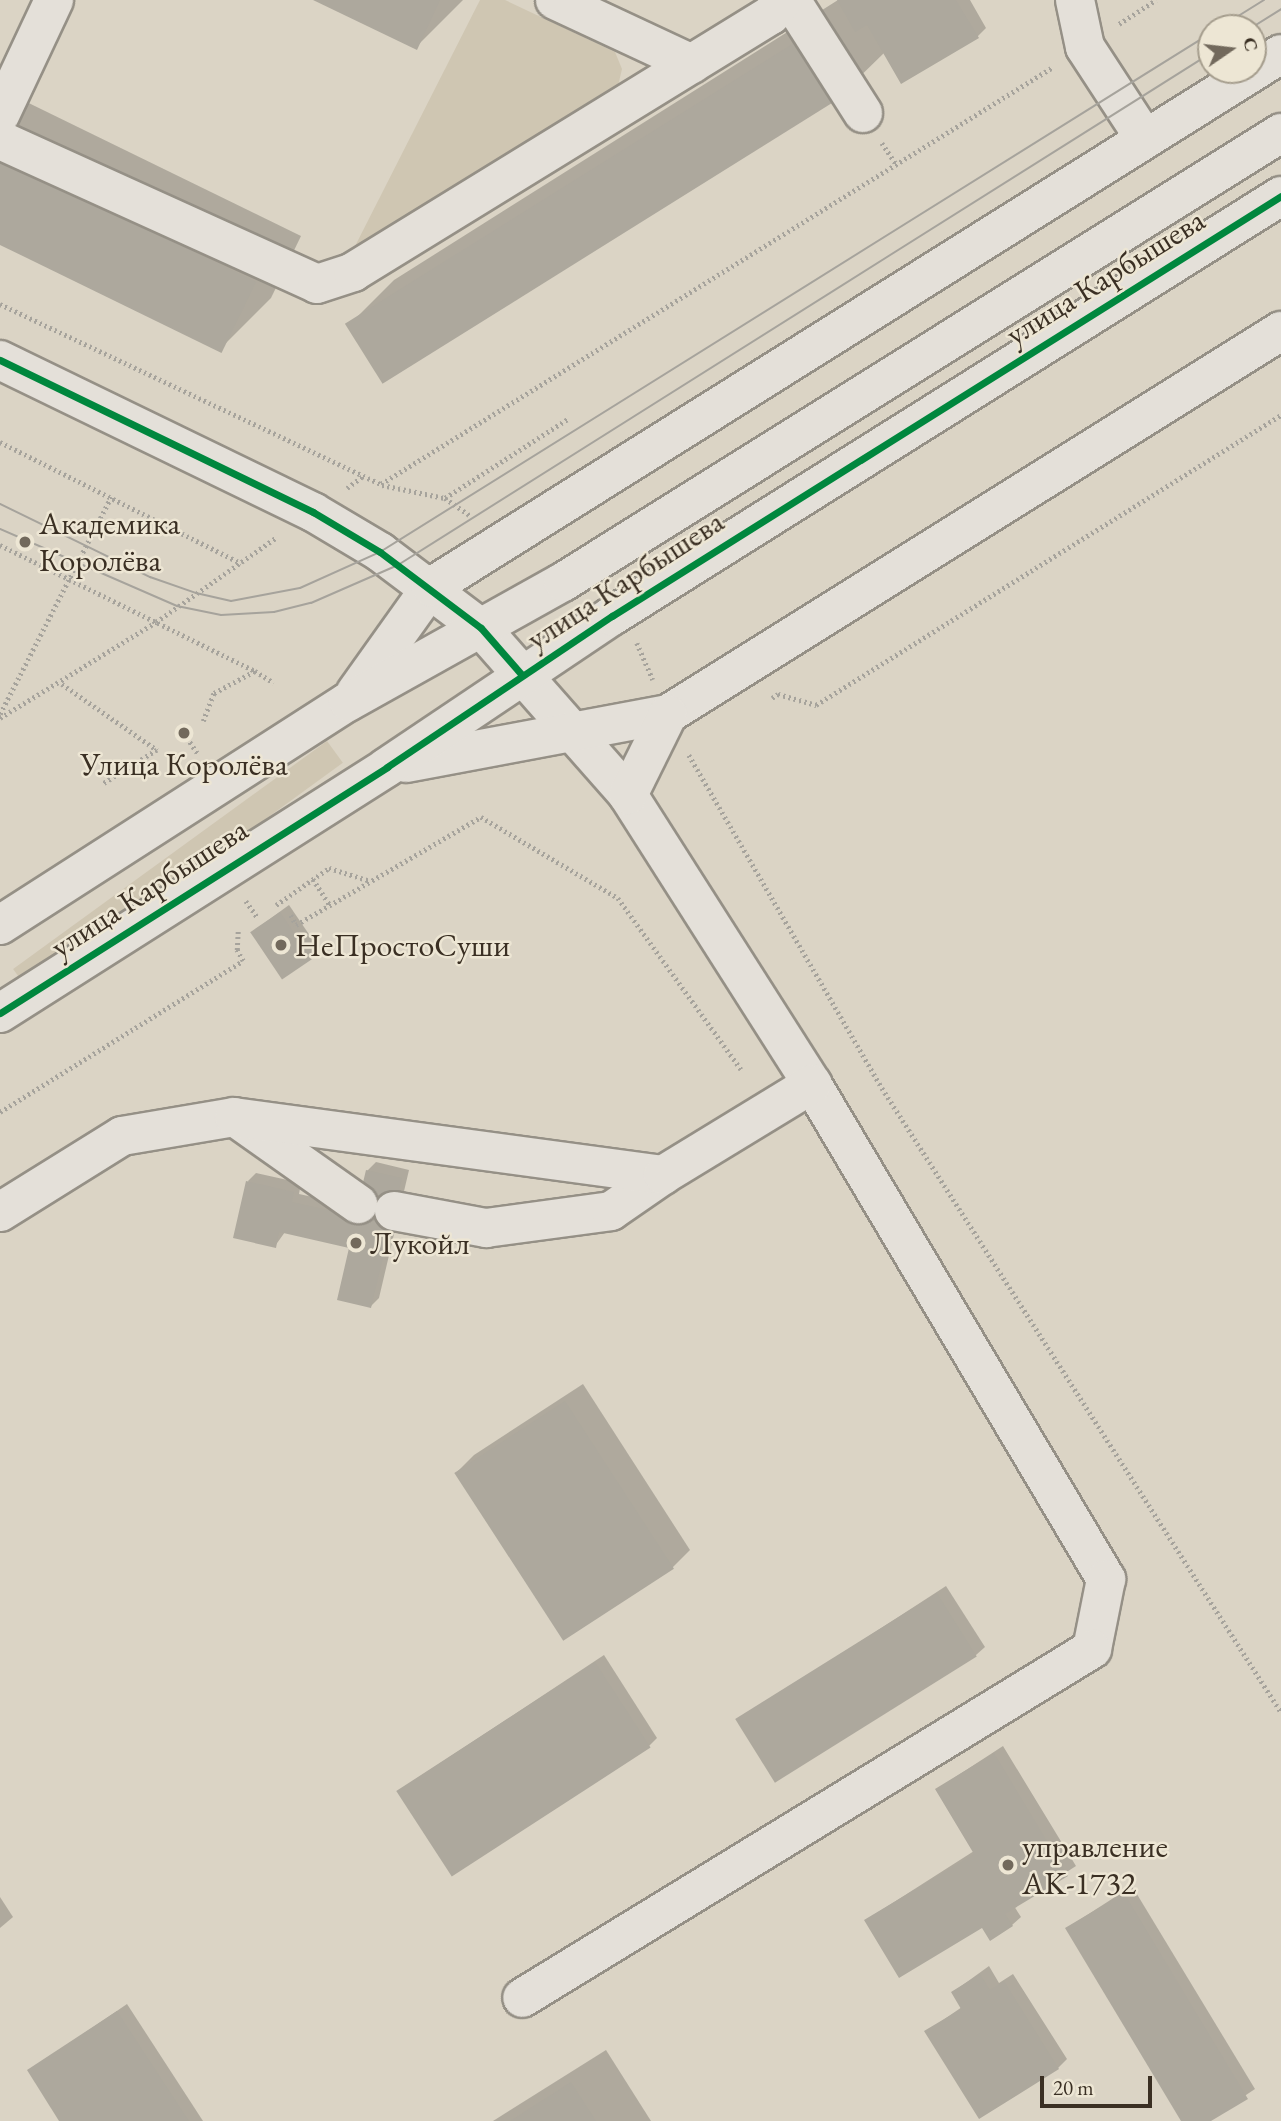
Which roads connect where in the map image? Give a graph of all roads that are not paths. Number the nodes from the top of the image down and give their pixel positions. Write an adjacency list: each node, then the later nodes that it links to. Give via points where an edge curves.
1 (54, 0): 11 (street)
2 (555, 0): 6 (street)
3 (783, 0): 8 (street, via 771,15)
4 (791, 0): 10 (street)
5 (1075, 0): 13 (street, via 1086,47)
6 (622, 33): 8 (street); 9 (street, via 638,50 643,69 640,86)
7 (1281, 54): 13 (street, улица Карбышева)
8 (692, 64): 9 (street)
9 (618, 107): 14 (street, via 353,272 317,284)
10 (863, 113)
11 (0, 115)
12 (1281, 133): 19 (street, улица Карбышева, via 563,582)
13 (1145, 139): 18 (street, улица Карбышева)
14 (0, 140)
15 (1281, 195): 20 (street, улица Карбышева)
16 (1281, 331): 22 (street, улица Карбышева)
17 (0, 360): 18 (street, via 313,512)
18 (431, 587): 19 (street); 21 (street, улица Карбышева)
19 (481, 628): 20 (street); 21 (street, улица Карбышева)
20 (522, 675): 23 (street); 24 (street, улица Карбышева)
21 (348, 702): 26 (street, улица Карбышева)
22 (669, 715): 23 (street, улица Карбышева); 25 (street)
23 (569, 729): 24 (street, улица Карбышева); 25 (street)
24 (387, 767): 27 (street, улица Карбышева)
25 (628, 795): 28 (street)
26 (0, 925)
27 (0, 1013)
28 (812, 1084): 30 (street); 32 (street, via 1106,1579 1092,1649)
29 (234, 1117): 30 (street); 30 (street, via 376,1207 486,1228 611,1211); 31 (street, via 122,1136)
30 (663, 1175)
31 (0, 1212)
32 (522, 1998)

